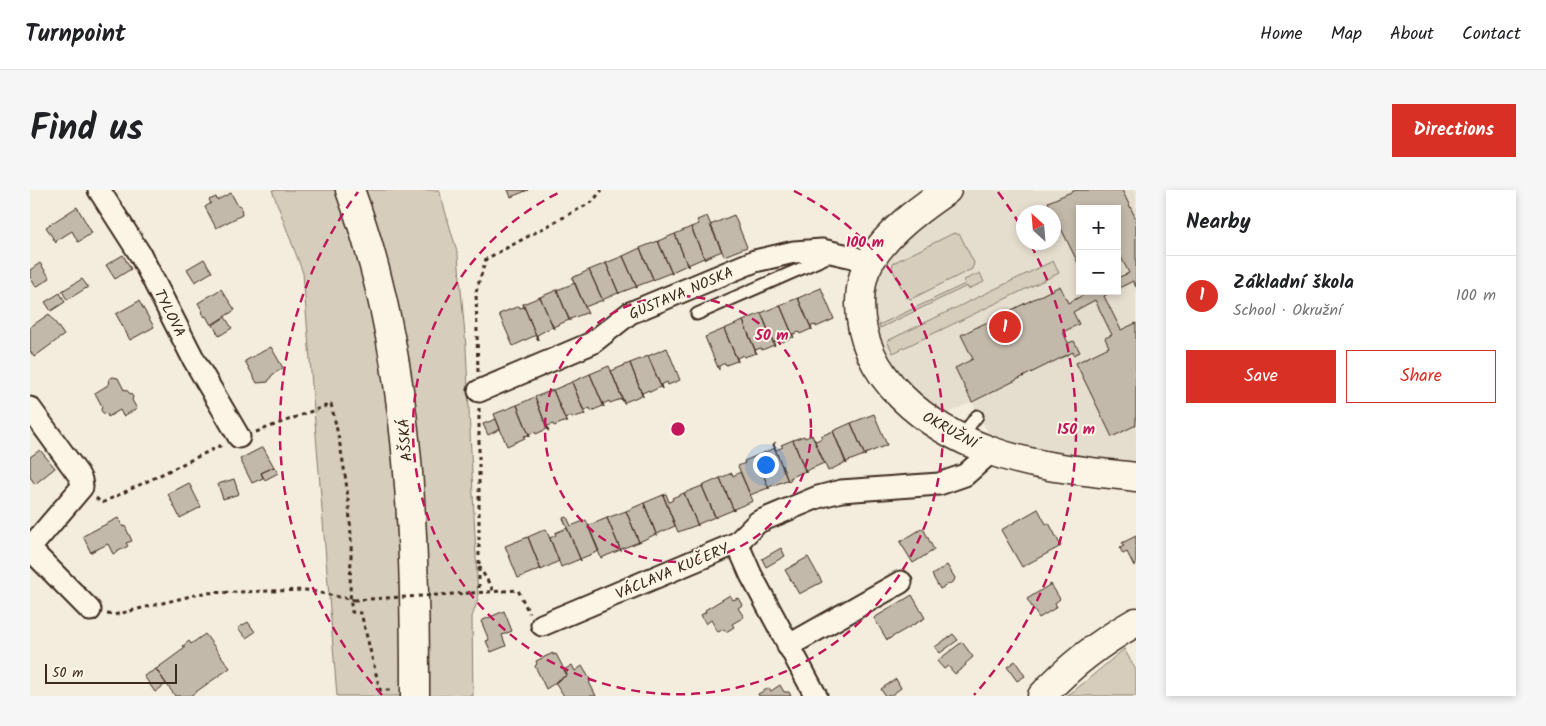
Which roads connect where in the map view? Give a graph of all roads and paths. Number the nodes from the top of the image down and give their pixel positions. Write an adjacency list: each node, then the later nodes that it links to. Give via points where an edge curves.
1 (100, 190): 10 (street, TYLOVA, via 140,254 194,360)
2 (350, 190): 25 (street, AŠSKÁ, via 380,285 404,415 415,645)
3 (947, 190): 5 (street, OKRUŽNÍ, via 890,234)
4 (836, 253): 5 (street, GUSTAVA NOSKA); 6 (lane); 7 (street, GUSTAVA NOSKA, via 822,250 794,252 755,261 630,313 592,343)
5 (868, 263): 11 (street, OKRUŽNÍ, via 860,291 860,320 868,349 884,378 920,414)
6 (697, 314)
7 (479, 391)
8 (30, 408): 14 (street)
9 (977, 416): 11 (lane)
10 (239, 437): 14 (path, via 102,503); 20 (path, via 331,404 342,450 350,508)
11 (964, 440): 12 (street, OKRUŽNÍ)
12 (991, 452): 13 (street, OKRUŽNÍ, via 1022,461); 15 (street, VÁCLAVA KUČERY, via 965,475 939,484 840,491 818,497 758,522)
13 (1136, 478)
14 (80, 480): 16 (street)
15 (737, 544): 23 (street, VÁCLAVA KUČERY); 24 (street)
16 (30, 549): 21 (street)
17 (479, 566): 19 (path)
18 (901, 582): 24 (street)
19 (494, 592): 20 (path, bridge); 23 (path, via 518,590 535,627)
20 (352, 600): 21 (path, via 306,590 203,593 114,615); 25 (path, via 352,612 361,613 380,690)
21 (90, 610)
22 (1136, 622): 27 (street, via 1083,657)
23 (542, 624)
24 (788, 646): 26 (street)
25 (403, 693)
26 (816, 696)
27 (1042, 696)

